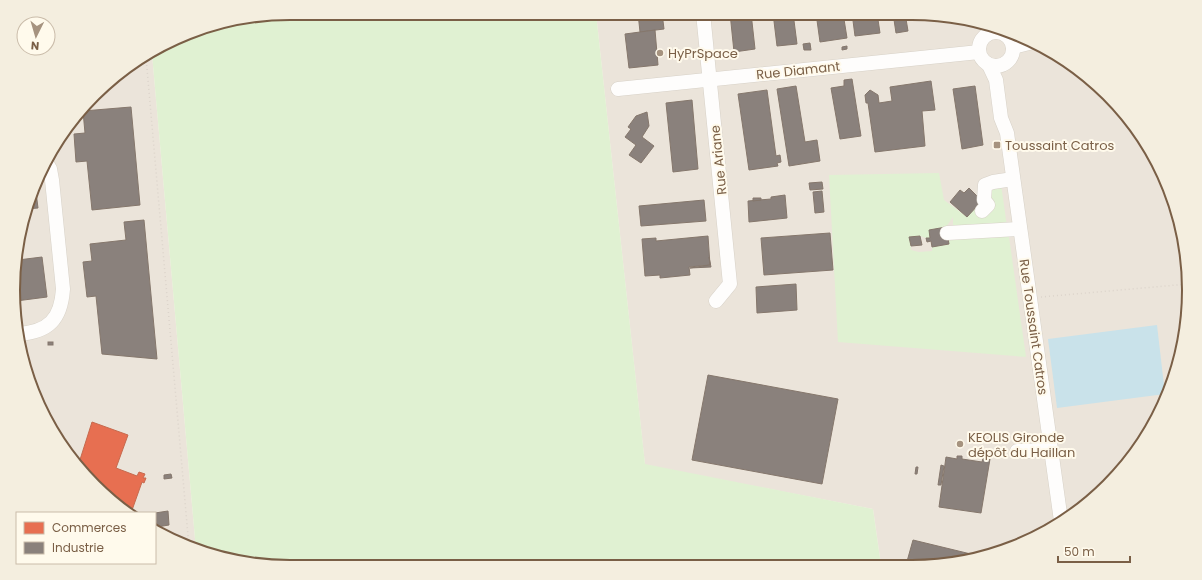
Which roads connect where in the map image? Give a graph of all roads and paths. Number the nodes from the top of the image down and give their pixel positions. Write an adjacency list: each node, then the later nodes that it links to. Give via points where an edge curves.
1 (704, 20): 10 (street, Rue Ariane)
2 (985, 31): 6 (street)
3 (1007, 37): 5 (street)
4 (1023, 44): 5 (street)
5 (1013, 47): 7 (street)
6 (979, 52): 9 (street, via 982,60); 10 (street, Rue Diamant)
7 (1008, 61): 9 (street, via 999,66); 12 (street, Rue Toussaint Catros, via 1004,79 1010,118)
8 (146, 62): 25 (path)
9 (989, 65): 12 (street, Rue Toussaint Catros, via 996,80 1001,118)
10 (710, 80): 11 (street, Rue Diamant); 20 (street, Rue Ariane, via 730,284)
11 (618, 89)
12 (1007, 132): 14 (street, Rue Toussaint Catros)
13 (49, 168): 21 (street, via 63,289 62,302 59,312 47,326)
14 (1013, 179): 15 (street, via 985,184 984,200 988,205); 16 (street, Rue Toussaint Catros)
15 (982, 211)
16 (1020, 229): 17 (street); 19 (street, Rue Toussaint Catros)
17 (947, 233)
18 (1182, 285): 19 (path)
19 (1029, 298): 22 (street, Rue Toussaint Catros)
20 (716, 302)
21 (23, 333)
22 (1050, 448): 23 (street); 24 (street, Rue Toussaint Catros)
23 (1017, 451)
24 (1060, 515)
25 (188, 540)

